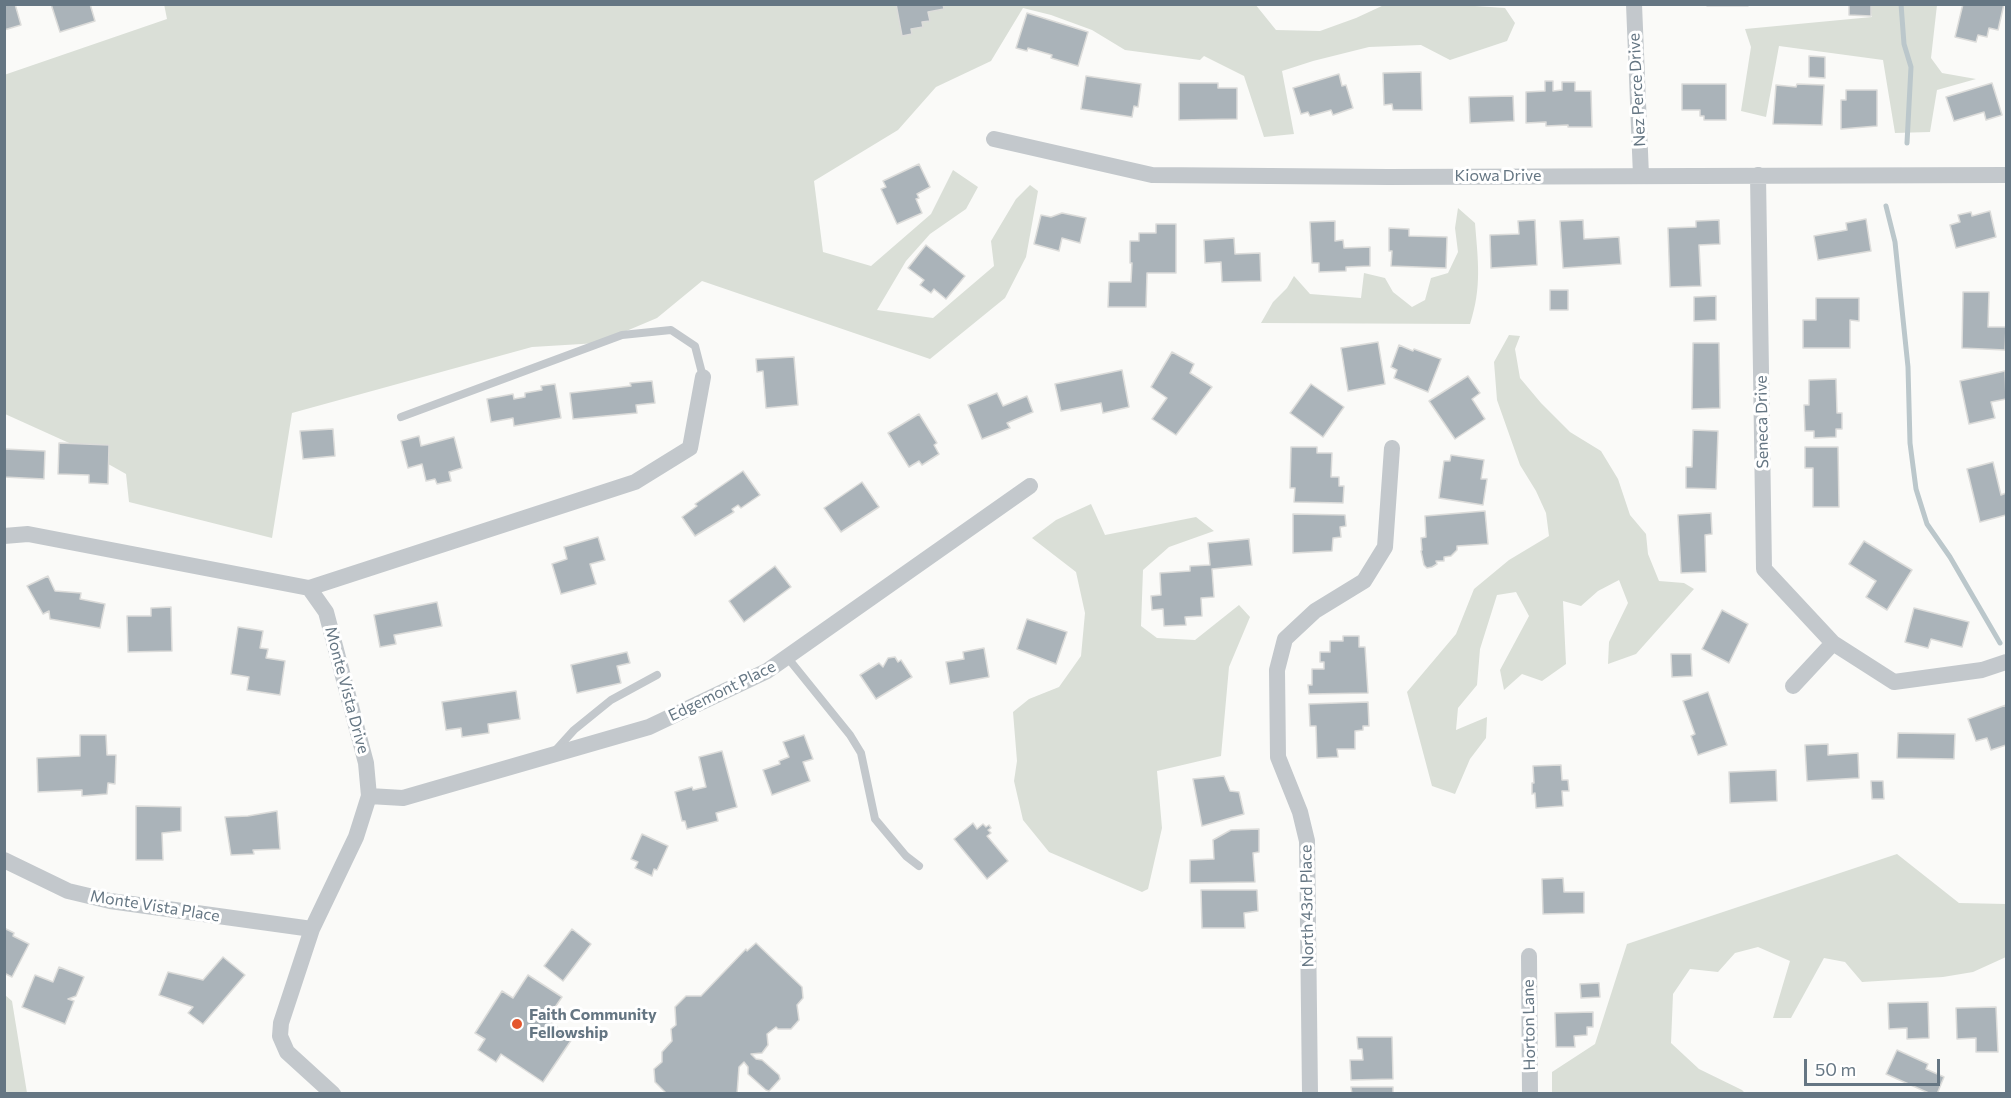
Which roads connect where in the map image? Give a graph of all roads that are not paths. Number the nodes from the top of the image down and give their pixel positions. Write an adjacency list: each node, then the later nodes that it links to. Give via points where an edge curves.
1 (1634, 4): 5 (street, Nez Perce Drive)
2 (994, 138): 5 (street, Kiowa Drive, via 1152,175)
3 (1758, 175): 4 (street, Kiowa Drive); 5 (street, Kiowa Drive); 12 (street, Seneca Drive, via 1764,569)
4 (2007, 175)
5 (1641, 176)
6 (703, 377): 7 (lane, via 695,346 671,330 622,335); 11 (street, via 690,448 635,482)
7 (401, 417)
8 (1392, 448): 24 (street, North 43rd Place, via 1385,548 1364,581 1315,611 1285,639 1276,670 1278,757 1307,841)
9 (1030, 486): 13 (street, Edgemont Place)
10 (4, 536): 11 (street, via 28,534)
11 (309, 588): 18 (street, Monte Vista Drive, via 326,612 366,763)
12 (1833, 643): 14 (street, Seneca Drive, via 1893,682 1982,670); 16 (street)
13 (787, 657): 17 (street, Edgemont Place, via 767,671 649,727); 20 (lane, via 861,753 875,819)
14 (2007, 662)
15 (657, 675): 17 (lane, via 610,700 574,729)
16 (1793, 686)
17 (553, 754): 18 (street, Edgemont Place, via 403,798)
18 (369, 796): 21 (street, Monte Vista Drive, via 356,837)
19 (4, 860): 21 (street, Monte Vista Place, via 68,891 110,901)
20 (919, 866)
21 (312, 929): 23 (street, Monte Vista Drive, via 280,1036 287,1052)
22 (1529, 956): 25 (street, Horton Lane)
23 (333, 1094)
24 (1310, 1094)
25 (1530, 1094)

